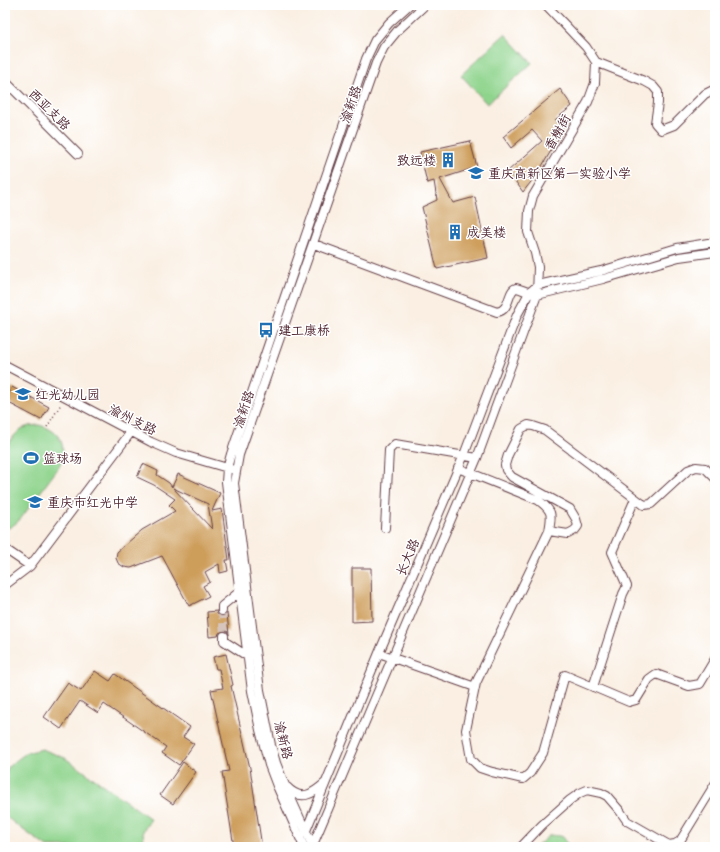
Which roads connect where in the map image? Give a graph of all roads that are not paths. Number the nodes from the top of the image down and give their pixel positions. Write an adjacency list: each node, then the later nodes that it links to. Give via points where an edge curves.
1 (409, 5): 18 (street, 渝新路, via 375,40 366,59 231,454)
2 (425, 5): 9 (street, 渝新路, via 398,30 384,47 376,63)
3 (546, 5): 4 (street, via 586,47)
4 (596, 62): 6 (street, via 653,86 658,92 655,123 661,130 674,125 706,94); 11 (street, 香榭街, via 595,83 588,102 533,196 529,211 528,232 538,267)
5 (5, 81): 7 (street, 西亚支路)
6 (715, 89)
7 (78, 154)
8 (715, 243): 11 (street, via 677,248 601,271)
9 (314, 244): 12 (street, via 497,312 504,309 515,288); 18 (street, 渝新路, via 239,456)
10 (715, 252): 12 (street, via 679,257 604,279)
11 (538, 285): 12 (street, 香榭街)
12 (533, 294): 15 (street, 长大路, via 517,315); 16 (street, 长大路)
13 (5, 365): 14 (street, 渝州支路)
14 (131, 432): 18 (street, 渝州支路, via 176,453); 25 (street)
15 (464, 455): 16 (street); 17 (street, 长大路); 22 (street, via 395,444 388,450)
16 (477, 458): 19 (street, 长大路)
17 (458, 468): 19 (street); 30 (street, 长大路)
18 (231, 469): 27 (street, 渝新路, via 226,482); 37 (street, 渝新路, via 260,690 271,745)
19 (471, 474): 23 (street, via 538,500 547,506 551,516); 32 (street, 长大路)
20 (715, 478): 21 (street, via 705,468 696,467 688,470 650,504 644,505)
21 (635, 499): 23 (street, via 546,430 528,425 521,429 505,465 512,477 570,509 578,526 575,530 568,534); 35 (street, via 612,552 627,586)
22 (385, 528)
23 (549, 531): 34 (street)
24 (5, 549): 25 (street)
25 (30, 566): 26 (street)
26 (5, 585)
27 (239, 592): 28 (street, via 222,606); 31 (street, 渝新路)
28 (222, 611)
29 (224, 636): 31 (street, via 224,641)
30 (379, 654): 32 (street); 36 (street, 长大路)
31 (247, 656): 40 (street, 渝新路, via 252,691 269,765)
32 (392, 658): 34 (street); 40 (street, 长大路)
33 (715, 659): 35 (street, via 700,684 689,686 656,674 649,679 636,700 629,702)
34 (475, 687): 35 (street, via 466,730 471,759 480,768 523,779 530,773 542,753 565,675)
35 (593, 687)
36 (327, 781): 37 (street, via 316,791 300,796 294,794); 39 (street, 长大路)
37 (284, 782): 39 (street, 渝新路)
38 (715, 784): 41 (street, via 680,841 675,844 669,845 627,821 607,796 587,790 570,800)
39 (305, 832): 40 (street, 渝新路)
40 (307, 846)
41 (521, 847)

